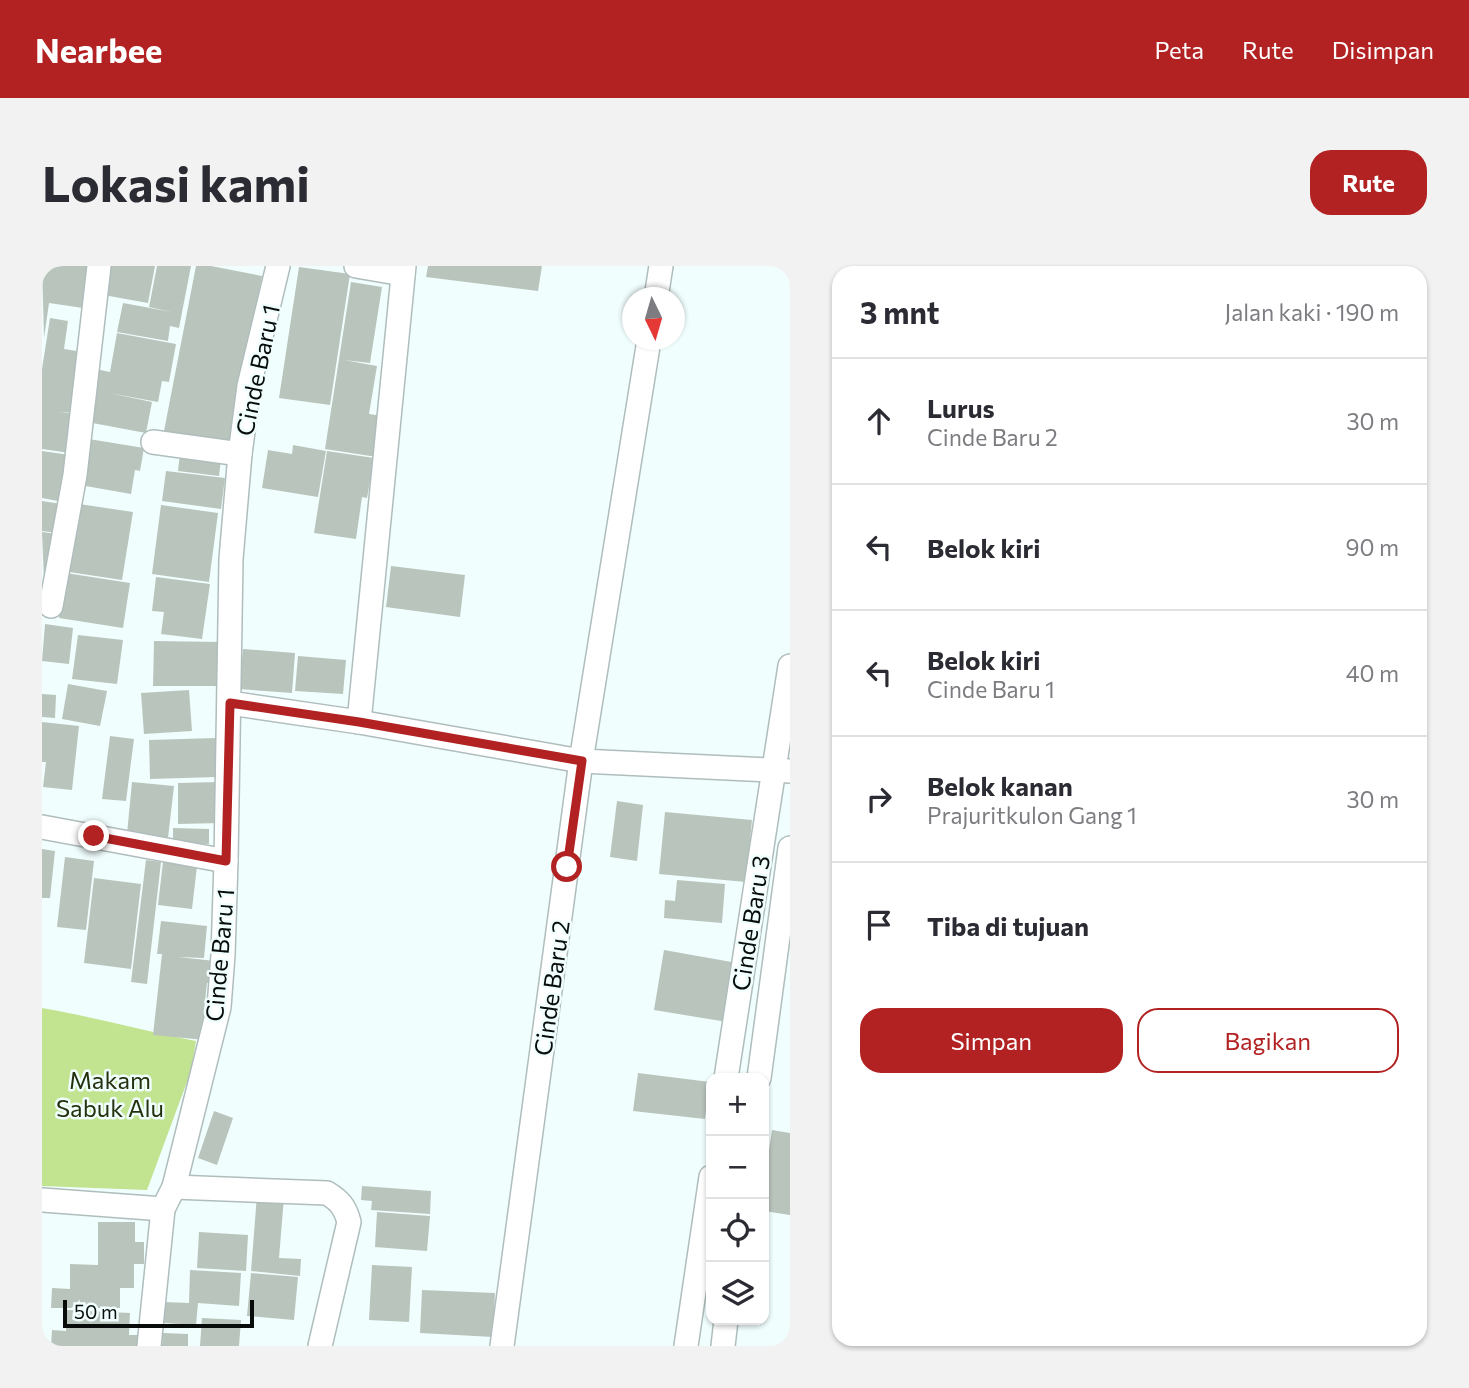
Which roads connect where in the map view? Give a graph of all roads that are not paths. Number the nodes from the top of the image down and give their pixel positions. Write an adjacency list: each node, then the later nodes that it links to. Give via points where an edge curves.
1 (99, 266): 10 (street, via 75,475)
2 (278, 266): 9 (street, Cinde Baru 1, via 249,386)
3 (356, 266): 5 (street)
4 (661, 266): 6 (street)
5 (404, 270): 13 (street)
6 (658, 287)
7 (647, 350): 14 (street, Cinde Baru 2)
8 (153, 442): 9 (street)
9 (240, 454): 12 (street, Cinde Baru 1, via 231,559)
10 (51, 606)
11 (790, 666): 15 (street, Cinde Baru 3)
12 (230, 703): 13 (street); 18 (street, Cinde Baru 1)
13 (359, 722): 14 (street)
14 (582, 761): 15 (street); 28 (street, Cinde Baru 2)
15 (782, 770): 19 (street, Cinde Baru 3)
16 (42, 827): 18 (street)
17 (790, 849): 20 (street)
18 (226, 861): 21 (street, Cinde Baru 1, via 219,1007)
19 (727, 1073)
20 (760, 1073)
21 (174, 1187): 24 (street, Cinde Baru 1); 27 (street, via 327,1193 338,1200 349,1222)
22 (708, 1199): 29 (street)
23 (42, 1200): 24 (street)
24 (163, 1209): 26 (street, Cinde Baru 1)
25 (725, 1325): 30 (street)
26 (149, 1346)
27 (320, 1346)
28 (502, 1346)
29 (685, 1346)
30 (723, 1346)

